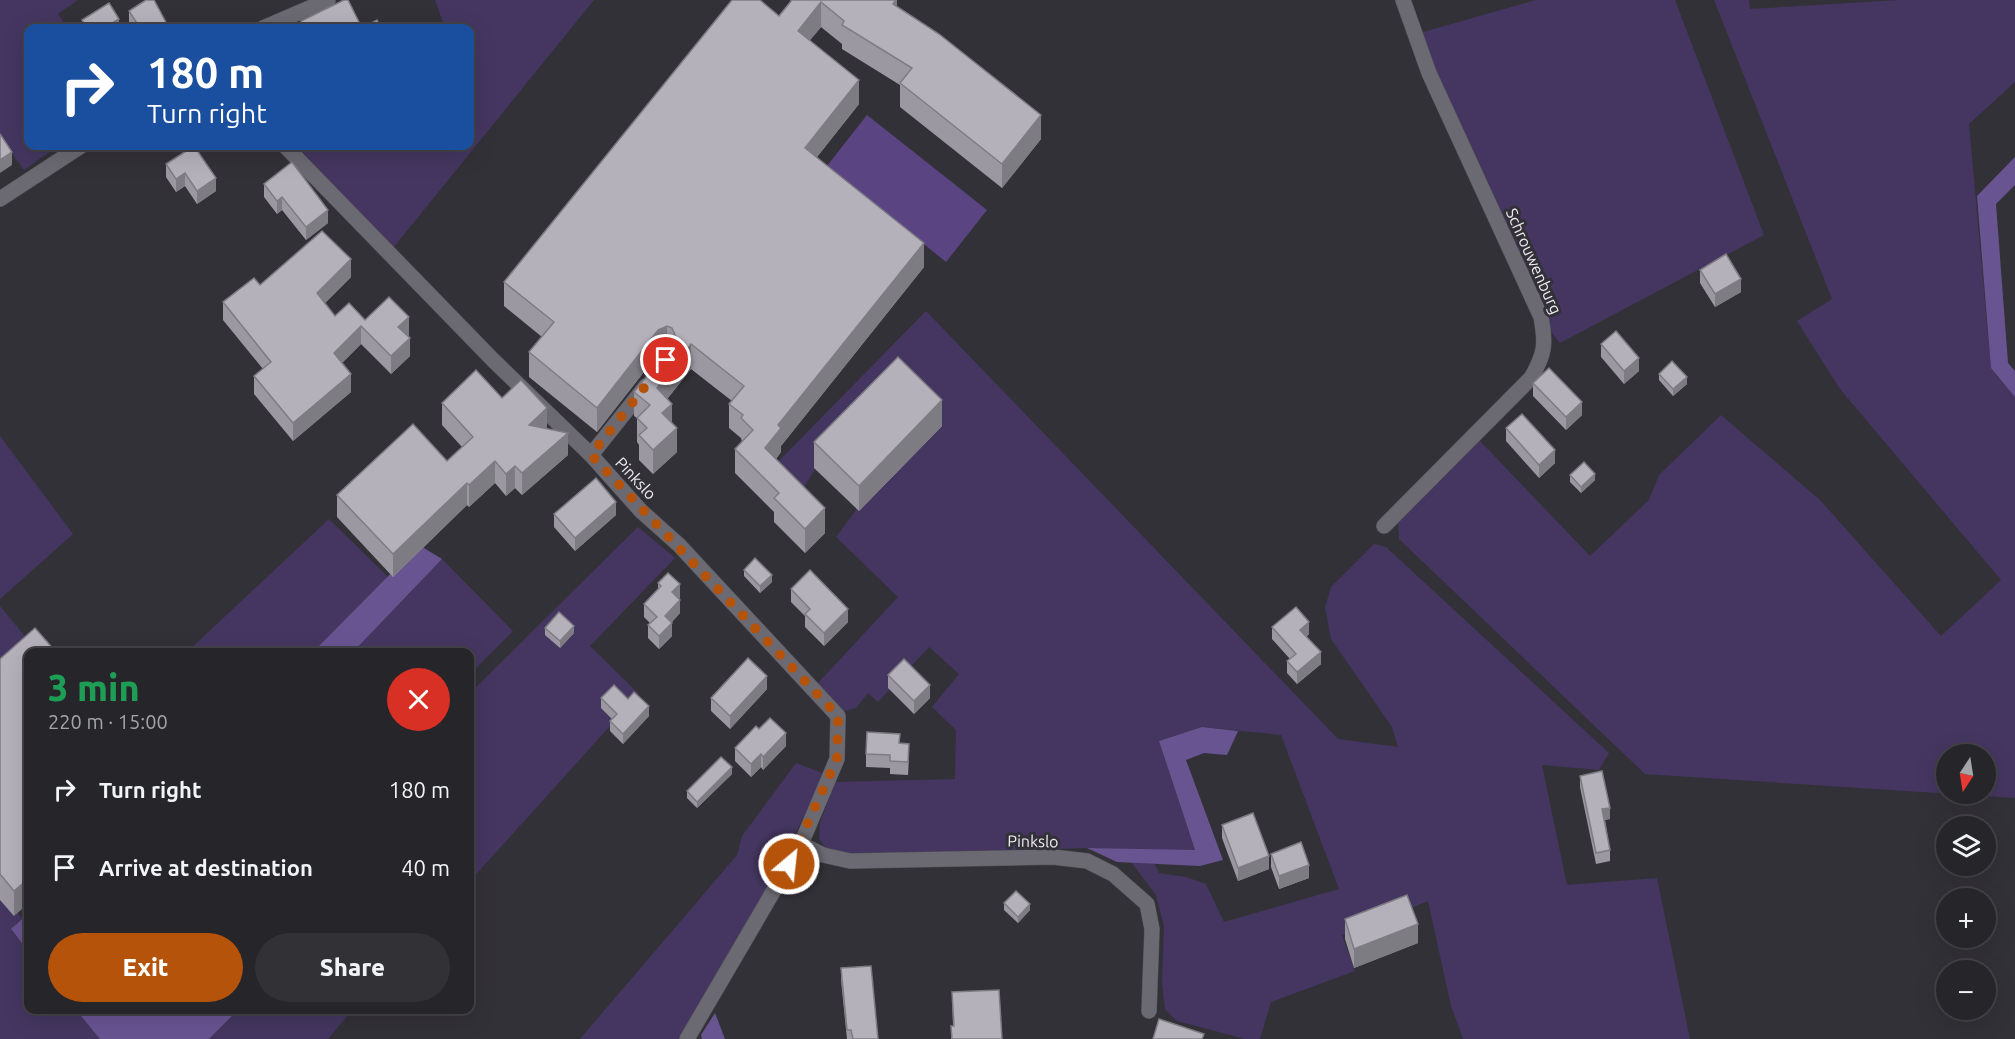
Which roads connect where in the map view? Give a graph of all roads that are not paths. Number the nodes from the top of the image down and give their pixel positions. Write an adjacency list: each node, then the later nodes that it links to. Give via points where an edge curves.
1 (328, 0): 3 (street)
2 (1403, 0): 9 (street, Schrouwenburg, via 1429,74 1541,317 1545,338 1543,357 1530,378)
3 (272, 24)
4 (75, 150): 6 (street)
5 (289, 150): 8 (street, Pinkslo)
6 (0, 199)
7 (652, 377): 8 (street)
8 (591, 455): 10 (street, Pinkslo, via 838,716 837,759)
9 (1384, 526)
10 (801, 844): 11 (street, Pinkslo, via 823,855 850,861 1053,857 1087,861 1113,874 1147,904 1152,928); 12 (street, Pinkslo)
11 (1149, 1011)
12 (687, 1039)

